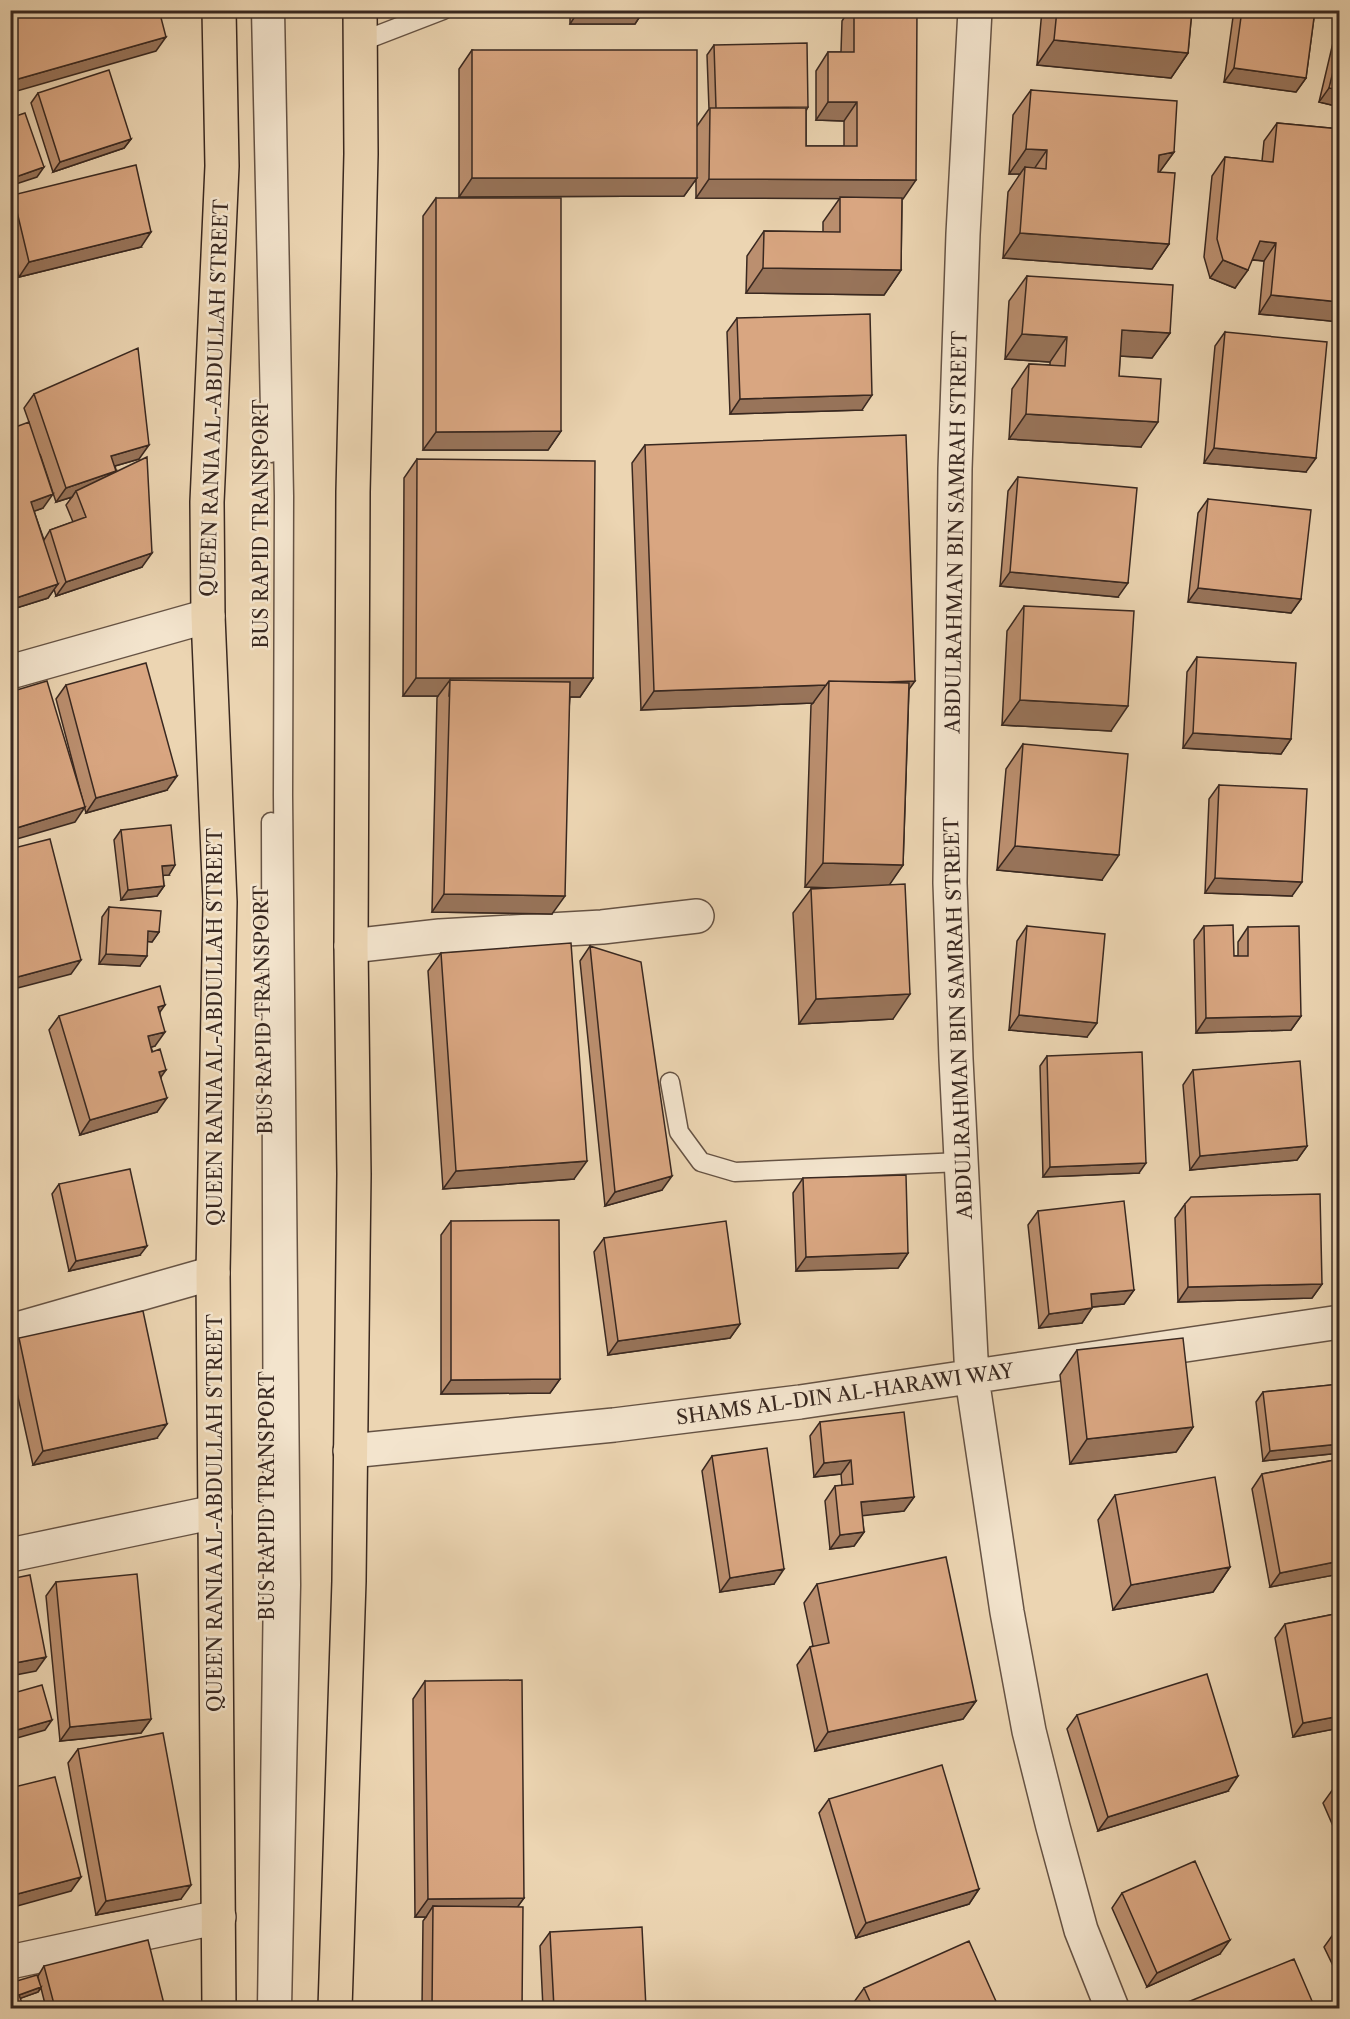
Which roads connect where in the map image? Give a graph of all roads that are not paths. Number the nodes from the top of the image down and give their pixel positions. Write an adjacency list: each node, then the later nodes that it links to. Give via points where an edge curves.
1 (219, 10): 9 (main road, QUEEN RANIA AL-ABDULLAH STREET, via 222,166 207,502)
2 (261, 10): 25 (lane, BUS RAPID TRANSPORT, via 272,497 273,1586)
3 (275, 10): 26 (lane, BUS RAPID TRANSPORT, via 284,496 291,1573)
4 (344, 10): 8 (main road)
5 (443, 10): 7 (lane)
6 (975, 10): 14 (street, ABDULRAHMAN BIN SAMRAH STREET, via 963,234 953,560 950,883)
7 (360, 26): 8 (main road)
8 (360, 83): 12 (main road)
9 (208, 616): 10 (street); 15 (main road, QUEEN RANIA AL-ABDULLAH STREET, via 220,903)
10 (10, 672)
11 (697, 916): 12 (street)
12 (351, 946): 19 (main road, via 354,1174)
13 (670, 1082): 14 (lane, via 679,1132 701,1162 735,1172)
14 (961, 1161): 18 (street, ABDULRAHMAN BIN SAMRAH STREET)
15 (213, 1273): 17 (street); 20 (main road, QUEEN RANIA AL-ABDULLAH STREET)
16 (1340, 1322): 18 (street, SHAMS AL-DIN AL-HARAWI WAY)
17 (10, 1331)
18 (972, 1378): 19 (street, SHAMS AL-DIN AL-HARAWI WAY, via 614,1425); 28 (street, ABDULRAHMAN BIN SAMRAH STREET, via 1006,1612 1029,1731 1081,1930)
19 (350, 1452): 27 (main road)
20 (215, 1512): 21 (street); 22 (main road, QUEEN RANIA AL-ABDULLAH STREET)
21 (10, 1555)
22 (219, 1917): 23 (street); 24 (main road, QUEEN RANIA AL-ABDULLAH STREET)
23 (10, 1962)
24 (219, 2008)
25 (267, 2008)
26 (282, 2008)
27 (335, 2008)
28 (1112, 2008)

